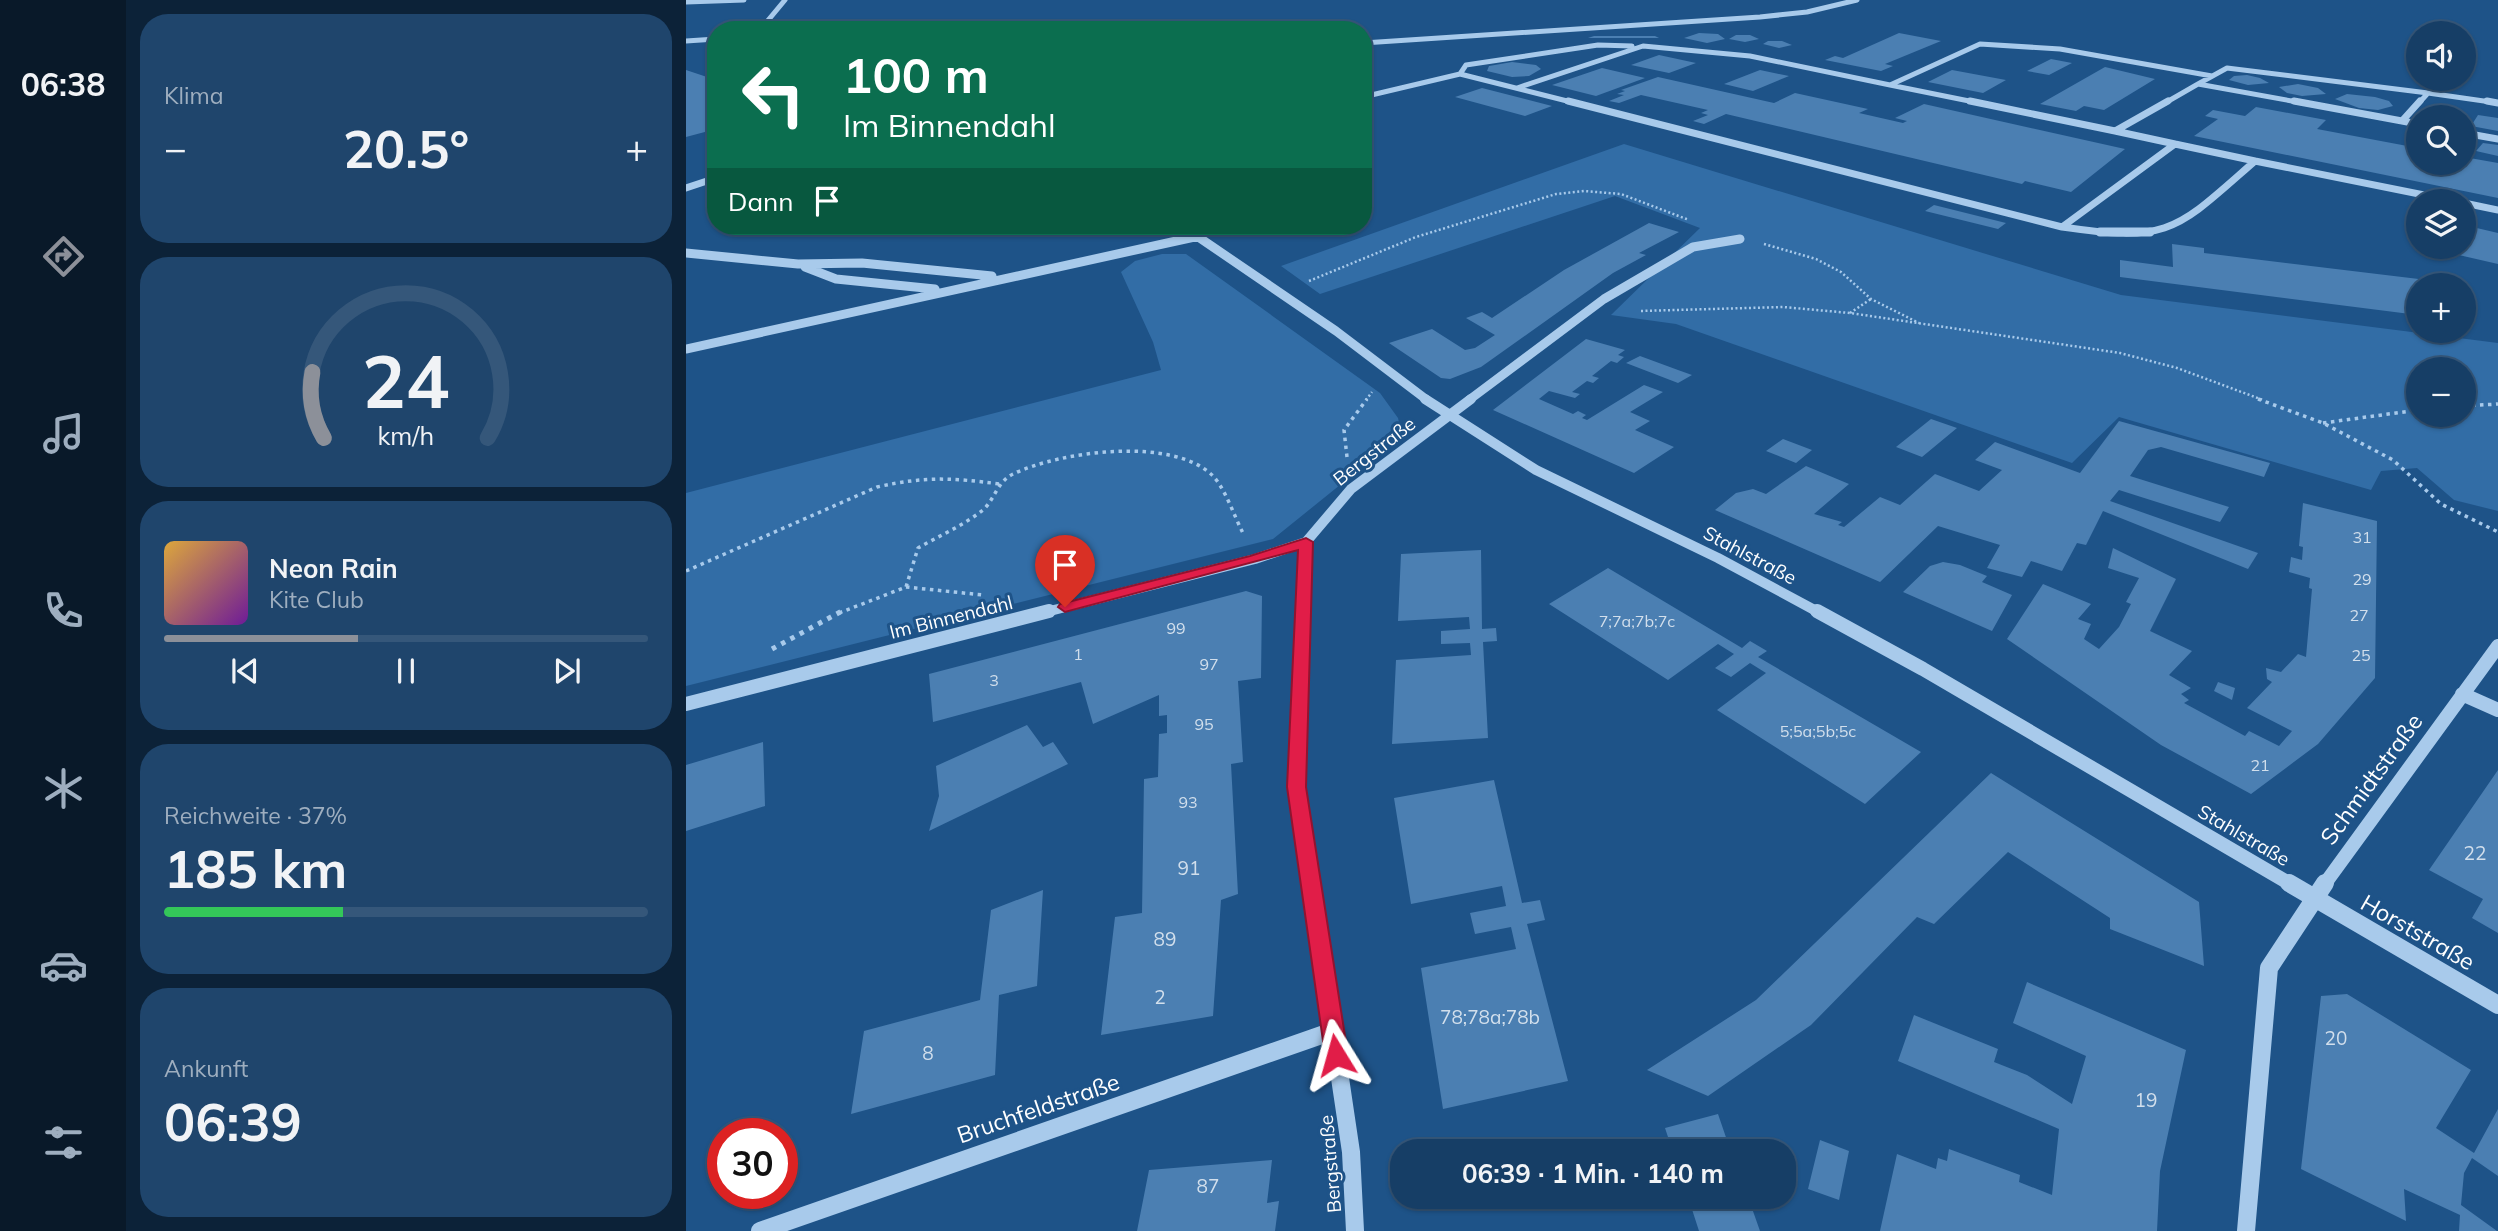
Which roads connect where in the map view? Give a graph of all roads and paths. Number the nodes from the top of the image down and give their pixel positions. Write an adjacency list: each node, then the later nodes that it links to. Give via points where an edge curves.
1 (744, 0): 4 (street)
2 (785, 0): 5 (street)
3 (1857, 0): 8 (street, via 1814,13 1779,17)
4 (686, 2)
5 (768, 21)
6 (707, 40): 7 (street)
7 (686, 41)
8 (1372, 42)
9 (1643, 46): 10 (street, via 1584,47 1466,65); 13 (street, via 1750,56); 14 (street)
10 (1460, 74): 14 (street); 16 (street)
11 (2212, 76): 12 (street); 13 (street, via 2060,49 1980,44); 15 (street, via 2227,68)
12 (2198, 84): 18 (street); 20 (street)
13 (1890, 85): 20 (street)
14 (1517, 88): 31 (street)
15 (2428, 93): 17 (street); 18 (street)
16 (1372, 95)
17 (2498, 103)
18 (2402, 121): 19 (street)
19 (2406, 122)
20 (2115, 131): 23 (street)
21 (2476, 134): 22 (street)
22 (2498, 139)
23 (2175, 144): 24 (street); 31 (street)
24 (2255, 161): 27 (street); 31 (street, via 2172,228 2127,232)
25 (707, 181): 26 (street)
26 (686, 188)
27 (2406, 191)
28 (2476, 205): 29 (street)
29 (2498, 210)
30 (1689, 220): 38 (path, via 1621,194 1556,194 1416,237)
31 (2063, 227)
32 (1199, 236): 36 (street); 38 (street, Stahlstraße)
33 (1740, 239): 39 (street, Bergstraße, via 1693,247); 40 (path, via 1816,258 1842,272)
34 (686, 253): 35 (street)
35 (798, 264): 36 (street, via 862,263); 37 (lane, via 836,279)
36 (1004, 277): 37 (street)
37 (947, 290): 43 (street)
38 (1278, 290): 44 (street, Stahlstraße)
39 (1604, 299): 41 (path, via 1608,312 1783,307); 48 (street, Bergstraße)
40 (1871, 299): 41 (path); 42 (path)
41 (1850, 313): 42 (path)
42 (1923, 326): 49 (path, via 2120,353 2177,368)
43 (686, 349)
44 (1387, 371): 48 (street, Stahlstraße); 51 (path, via 1344,430)
45 (2498, 404): 46 (path)
46 (2476, 405)
47 (2406, 412): 49 (path)
48 (1449, 417): 51 (street, Bergstraße); 61 (street, Stahlstraße, via 1536,470 1718,558 1923,669)
49 (2323, 423): 52 (path, via 2393,460 2441,504)
50 (1000, 484): 54 (path, via 1013,474 1095,451 1145,452 1194,461 1215,478); 55 (path, via 947,477 898,482 830,502 723,559); 57 (path, via 984,509 918,548 906,587 856,604)
51 (1351, 489): 53 (street, Bergstraße)
52 (2498, 532)
53 (1306, 542): 54 (street, Im Binnendahl); 63 (street, Bergstraße, via 1297,787)
54 (1255, 559): 59 (street, Im Binnendahl)
55 (686, 571)
56 (2498, 646): 58 (street, Schmidtstraße)
57 (766, 652)
58 (2462, 694): 60 (street); 61 (street, Schmidtstraße)
59 (686, 704)
60 (2498, 709)
61 (2314, 898): 62 (street, Horststraße); 66 (street, Schmidtstraße, via 2269,968)
62 (2498, 1005)
63 (1333, 1031): 64 (street, Bruchfeldstraße); 65 (street, Bergstraße, via 1351,1152)
64 (760, 1231)
65 (1355, 1231)
66 (2246, 1231)

